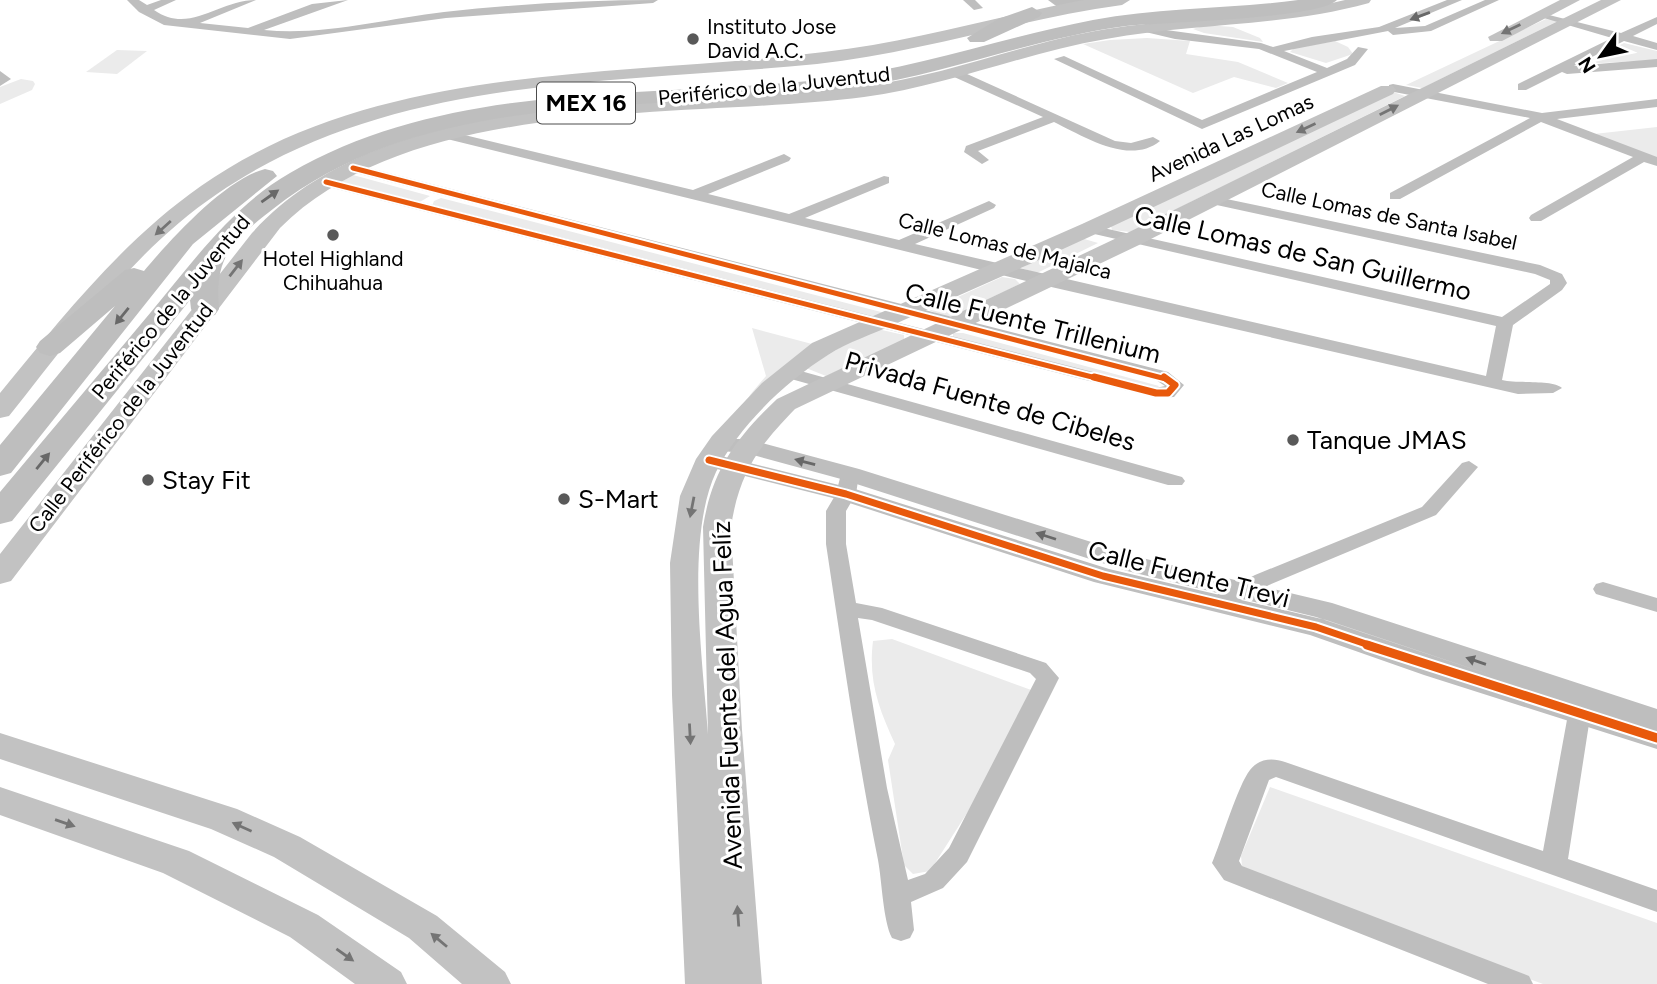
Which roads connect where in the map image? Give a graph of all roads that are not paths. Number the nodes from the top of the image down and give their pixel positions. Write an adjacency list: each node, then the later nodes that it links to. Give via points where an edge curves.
1 (132, 0): 16 (street)
2 (171, 0): 16 (street)
3 (251, 0): 22 (street)
4 (343, 0): 25 (street)
5 (653, 0): 25 (street, via 446,15 289,36)
6 (1084, 0): 15 (street)
7 (1122, 0): 15 (main road)
8 (1261, 0): 28 (highway, Periférico de la Juventud / MEX 16, via 1090,15)
9 (1328, 0): 65 (highway, Periférico de la Juventud / MEX 16, one-way to 9, via 257,206 308,173 368,145 443,123 571,104 827,85 934,66 1108,23)
10 (1363, 0): 20 (main road, Calle Periférico de la Juventud, via 1300,13)
11 (1457, 0): 24 (street, one-way to 24)
12 (1494, 0): 24 (street, via 1421,31)
13 (1572, 0): 18 (main road)
14 (1613, 0): 19 (main road, Avenida Las Lomas)
15 (1058, 4): 17 (main road)
16 (143, 10): 22 (street, via 157,20)
17 (1032, 13): 28 (highway); 74 (main road, one-way to 74, via 846,55 510,87 363,118 281,149 208,190 111,278)
18 (1541, 14): 19 (street); 29 (main road, one-way to 29)
19 (1570, 22): 26 (street); 38 (main road, Avenida Las Lomas)
20 (1180, 24): 23 (main road, Calle Periférico de la Juventud); 27 (street)
21 (1653, 24): 26 (street)
22 (182, 25): 25 (street)
23 (1141, 28): 27 (street); 37 (main road, Calle Periférico de la Juventud, via 1038,48)
24 (1381, 30): 32 (street)
25 (246, 33)
26 (1624, 37): 30 (street); 35 (street)
27 (1210, 39): 32 (street)
28 (970, 42): 62 (highway, Periférico de la Juventud / MEX 16, via 858,67 544,94 398,121 292,161 235,196)
29 (1479, 45)
30 (1657, 47)
31 (1362, 49): 36 (street, via 1351,62)
32 (1273, 50): 36 (street)
33 (1060, 60): 36 (street, via 1202,125)
34 (1657, 62): 35 (street)
35 (1558, 71): 39 (street)
36 (1328, 72)
37 (956, 73): 42 (street); 43 (main road, Calle Periférico de la Juventud, via 866,91 593,113)
38 (1420, 84): 41 (street); 56 (main road, Avenida Las Lomas, one-way to 38); 61 (main road, Avenida Las Lomas, one-way to 61, via 1393,88)
39 (1522, 87)
40 (1657, 103): 41 (street)
41 (1541, 117): 47 (street); 55 (street)
42 (1053, 118): 44 (street, via 1117,146); 46 (street, via 971,149)
43 (448, 135): 48 (main road, Calle Periférico de la Juventud); 54 (street, Calle Lomas de Majalca)
44 (1153, 141)
45 (784, 158): 54 (street)
46 (982, 160)
47 (1650, 160): 60 (street)
48 (352, 168): 49 (street, Calle Fuente Trillenium); 51 (main road, Calle Periférico de la Juventud)
49 (384, 177): 52 (street); 53 (street, Calle Fuente Trillenium)
50 (884, 180): 59 (street)
51 (326, 182): 52 (street, Calle Fuente Trillenium); 68 (main road, Calle Periférico de la Juventud, one-way to 51, via 281,214)
52 (360, 191): 58 (street, Calle Fuente Trillenium)
53 (444, 192): 58 (street); 69 (street, Calle Fuente Trillenium)
54 (694, 195): 59 (street, Calle Lomas de Majalca)
55 (1395, 196)
56 (1212, 200): 63 (main road, Avenida Las Lomas); 71 (street, Calle Lomas de Santa Isabel, via 1557,277 1556,287)
57 (989, 205): 64 (street)
58 (421, 206): 70 (street, Calle Fuente Trillenium)
59 (791, 218): 64 (street, Calle Lomas de Majalca)
60 (1536, 218)
61 (1090, 229): 63 (street, Calle Lomas de San Guillermo); 66 (main road, Avenida Las Lomas)
62 (184, 239): 74 (highway); 83 (highway, Periférico de la Juventud / MEX 16, one-way to 83)
63 (1131, 240): 67 (main road, Avenida Las Lomas); 71 (street, Calle Lomas de San Guillermo)
64 (901, 245): 66 (street, Calle Lomas de Majalca)
65 (208, 260): 68 (highway, via 203,284); 87 (highway, Periférico de la Juventud / MEX 16, one-way to 65)
66 (1000, 270): 67 (street, Calle Lomas de Majalca); 69 (main road, Avenida Las Lomas)
67 (1046, 281): 72 (main road, Avenida Las Lomas); 77 (street, Calle Lomas de Majalca)
68 (205, 309): 88 (main road, Calle Periférico de la Juventud)
69 (905, 312): 70 (main road, Avenida Fuente del Agua Felíz); 72 (street, Calle Fuente Trillenium)
70 (876, 323): 73 (street, Calle Fuente Trillenium); 76 (main road, Avenida Fuente del Agua Felíz, via 821,348)
71 (1505, 323): 77 (street)
72 (954, 325): 73 (main road, Avenida Fuente del Agua Felíz); 73 (street, Calle Fuente Trillenium, via 1162,376 1175,385 1168,393 1156,393)
73 (931, 336): 78 (main road, Avenida Fuente del Agua Felíz)
74 (50, 347): 75 (main road)
75 (28, 373): 80 (street); 81 (main road)
76 (790, 373): 78 (street, Privada Fuente de Cibeles); 82 (main road, Avenida Fuente del Agua Felíz)
77 (1493, 382): 79 (street, Calle Lomas de Majalca, via 1518,389)
78 (830, 384): 82 (main road, Avenida Fuente del Agua Felíz, via 786,404); 85 (street, Privada Fuente de Cibeles)
79 (1553, 388)
80 (0, 392)
81 (0, 410)
82 (727, 454): 86 (street, Calle Fuente Trevi); 104 (main road, Avenida Fuente del Agua Felíz, one-way to 104, via 694,495 687,530 686,617); 105 (main road, Avenida Fuente del Agua Felíz, one-way to 82, via 717,527)
83 (0, 466)
84 (1469, 467): 90 (street, via 1429,511)
85 (1175, 481)
86 (848, 484): 90 (street, Calle Fuente Trevi, via 1103,576); 92 (street, via 836,511)
87 (0, 514)
88 (0, 574)
89 (1602, 589): 91 (street)
90 (1231, 596): 93 (street, Calle Fuente Trevi, via 1316,627)
91 (1657, 605)
92 (846, 608): 99 (street, via 886,846); 99 (street, via 874,613 1038,668 1048,678 958,855 934,881)
93 (1580, 705): 94 (street, Calle Fuente Trevi); 95 (street, Calle Fuente Trevi); 98 (street)
94 (1657, 720)
95 (1657, 738)
96 (6, 742): 103 (main road, one-way to 96, via 423,928 287,847 224,819)
97 (0, 801): 102 (main road, one-way to 102, via 176,862 304,926)
98 (1554, 864): 100 (street); 106 (street, via 1272,768 1255,782 1225,863 1238,876)
99 (900, 895): 101 (street)
100 (1657, 901)
101 (901, 930)
102 (387, 984)
103 (491, 984)
104 (705, 984)
105 (742, 984)
106 (1519, 984)

